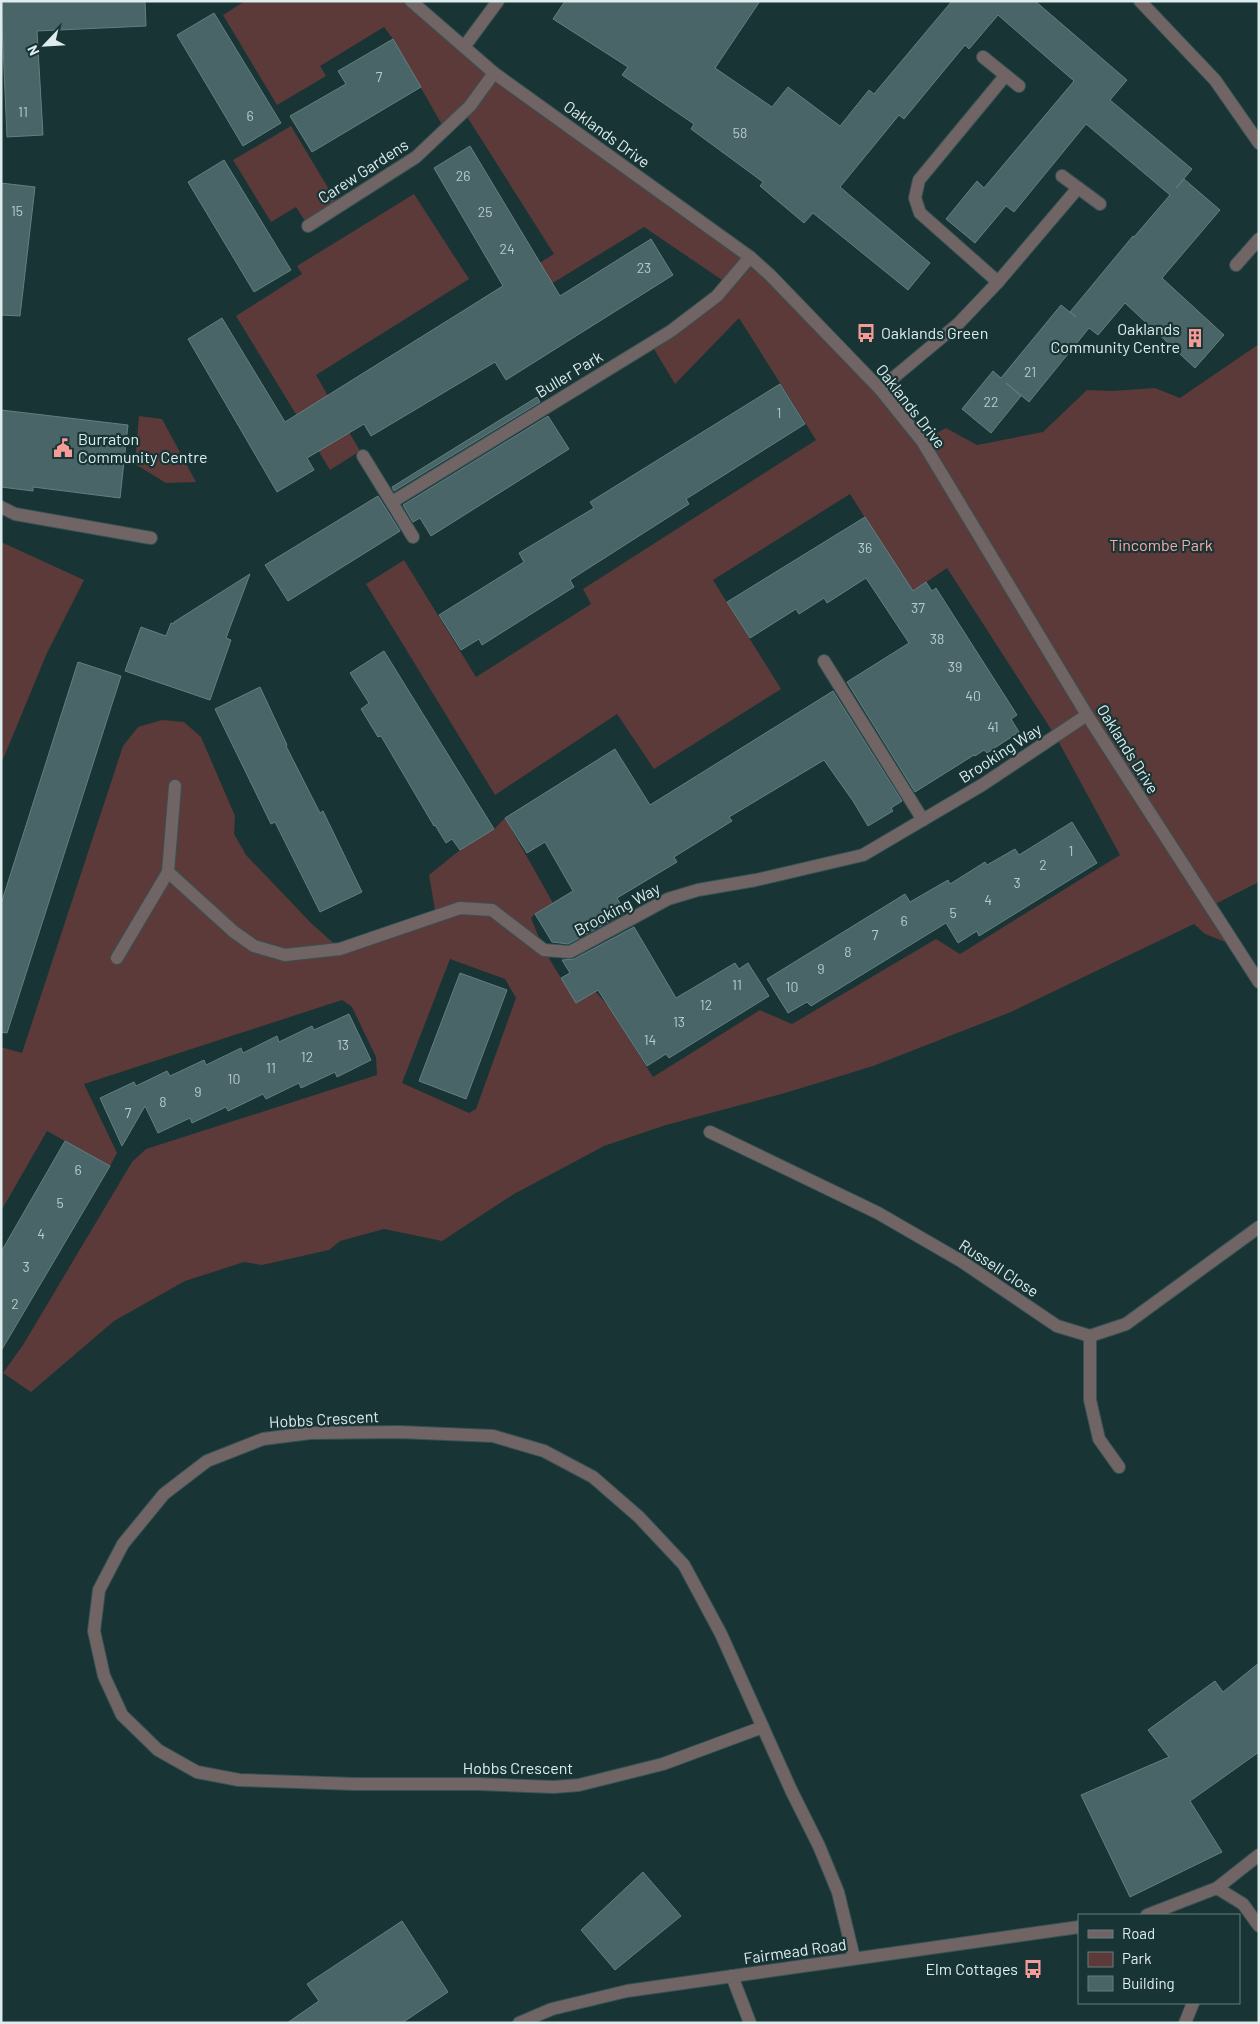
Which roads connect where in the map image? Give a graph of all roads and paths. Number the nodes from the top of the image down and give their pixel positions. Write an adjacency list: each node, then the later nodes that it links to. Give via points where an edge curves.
1 (411, 1): 4 (street, Oaklands Drive)
2 (498, 1): 4 (street)
3 (1140, 1): 9 (street, via 1215,80)
4 (464, 47): 6 (street, Oaklands Drive)
5 (983, 57): 7 (street)
6 (494, 73): 13 (street, Carew Gardens, via 470,106 416,157); 15 (street, Oaklands Drive)
7 (1005, 76): 8 (street); 17 (street, via 919,180 915,198 920,213)
8 (1019, 86)
9 (1259, 143)
10 (1062, 176): 11 (street)
11 (1078, 188): 12 (street); 17 (street)
12 (1100, 204)
13 (308, 226)
14 (1259, 239): 16 (street)
15 (750, 257): 18 (street, Oaklands Drive); 20 (street, Buller Park, via 717,296 671,331)
16 (1236, 265)
17 (998, 282): 18 (street, via 960,323)
18 (880, 389): 25 (street, Oaklands Drive, via 922,441)
19 (364, 456): 20 (street)
20 (392, 502): 22 (street)
21 (1, 507): 23 (street, via 15,514)
22 (413, 536)
23 (151, 538)
24 (824, 661): 27 (street)
25 (1087, 715): 27 (street, Brooking Way); 30 (street, Oaklands Drive)
26 (175, 786): 28 (street)
27 (923, 820): 28 (street, Brooking Way, via 863,856 668,899 570,952 544,950 492,910 460,908 340,949 284,955 254,946 234,932)
28 (168, 872): 29 (street)
29 (117, 958)
30 (1259, 982)
31 (710, 1132): 33 (street, Russell Close, via 878,1213 961,1261 1057,1326)
32 (1259, 1227): 33 (street, via 1126,1324)
33 (1090, 1336): 34 (street, via 1090,1400 1099,1439)
34 (1119, 1467)
35 (763, 1727): 35 (street, Hobbs Crescent, via 663,1764 579,1785 554,1787 240,1780 197,1772 158,1750 122,1714 104,1676 94,1631 99,1590 123,1544 164,1494 207,1461 263,1439 310,1433 494,1436 544,1451 593,1477 639,1517 684,1565 721,1634); 42 (street, Hobbs Crescent, via 838,1892)
36 (1259, 1855): 37 (street)
37 (1217, 1888): 38 (street); 39 (street)
38 (1240, 1910): 40 (street)
39 (1149, 1914)
40 (1259, 1926)
41 (1078, 1927): 42 (street, Fairmead Road)
42 (854, 1958): 43 (street, Fairmead Road)
43 (732, 1976): 45 (street, Fairmead Road, via 627,1991 552,2009); 46 (street)
44 (1193, 2004): 47 (street)
45 (519, 2023)
46 (750, 2023)
47 (1185, 2023)

